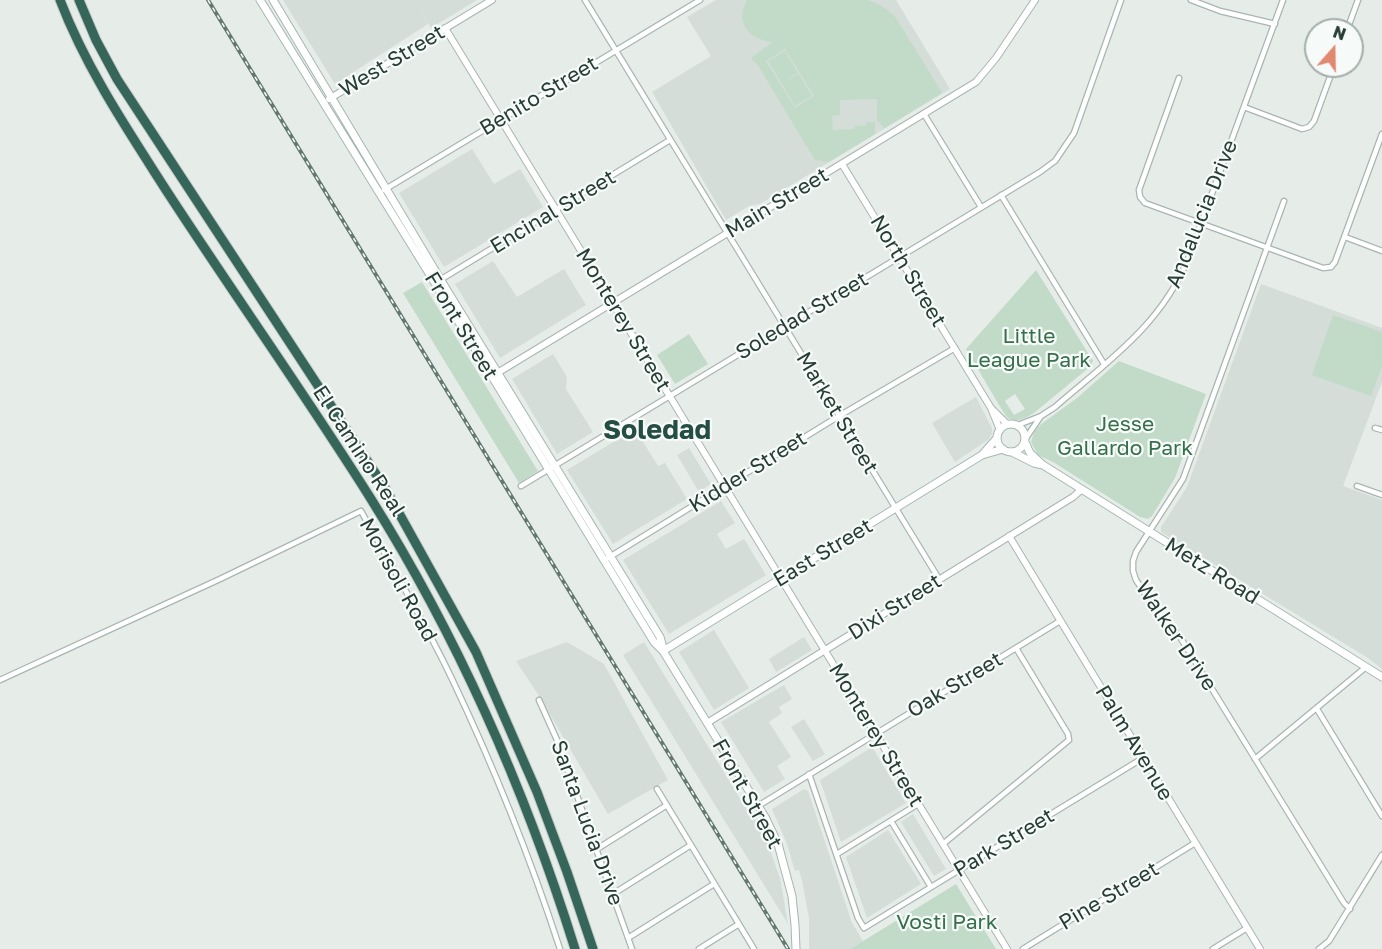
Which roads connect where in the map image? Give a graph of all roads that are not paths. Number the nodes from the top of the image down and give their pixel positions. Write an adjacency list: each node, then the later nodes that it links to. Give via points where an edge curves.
1 (60, 0): 107 (highway, El Camino Real, via 96,77 129,132 370,498 432,605 513,777)
2 (79, 0): 108 (highway, El Camino Real, via 117,79 385,488 471,642 537,792)
3 (260, 0): 21 (main road, Front Street)
4 (273, 0): 20 (main road, Front Street)
5 (492, 0): 16 (street, West Street)
6 (585, 0): 17 (street, Market Street)
7 (699, 0): 17 (street, Benito Street)
8 (1035, 0): 23 (street, Main Street, via 976,82)
9 (1121, 0): 30 (street, Soledad Street, via 1074,133 1064,150 1040,172)
10 (1191, 0): 13 (street)
11 (1283, 0): 15 (street, Andalucia Drive)
12 (1358, 0): 14 (street)
13 (1205, 2): 15 (street, via 1220,11)
14 (1351, 18)
15 (1275, 24): 22 (street, Andalucia Drive)
16 (445, 28): 20 (street, West Street); 24 (street, Monterey Street)
17 (615, 50): 24 (street, Benito Street); 26 (street, Market Street)
18 (1179, 78): 34 (street, via 1138,190 1144,203)
19 (1330, 78): 22 (street, via 1309,127 1302,129)
20 (332, 98): 21 (street, West Street); 28 (main road, Front Street)
21 (324, 103): 29 (main road, Front Street)
22 (1244, 107): 34 (street, Andalucia Drive)
23 (924, 114): 27 (street, Main Street); 32 (street)
24 (502, 120): 28 (street, Benito Street); 33 (street, Monterey Street)
25 (1382, 134): 36 (street)
26 (670, 140): 33 (street, Encinal Street); 35 (street, Market Street)
27 (842, 164): 35 (street, Main Street); 39 (street, North Street)
28 (386, 188): 29 (street, Benito Street); 40 (main road, Front Street)
29 (379, 193): 40 (main road, Front Street)
30 (1001, 195): 32 (street, Soledad Street); 44 (street)
31 (1284, 201): 37 (street, Walker Drive)
32 (981, 207): 39 (street, Soledad Street)
33 (556, 210): 40 (street, Encinal Street); 41 (street, Monterey Street)
34 (1202, 223): 37 (street); 44 (street, Andalucia Drive, via 1183,272 1166,302 1143,330)
35 (727, 233): 41 (street, Main Street); 42 (street, Market Street)
36 (1345, 237): 37 (street, via 1331,267 1323,268); 38 (street)
37 (1267, 247): 67 (street, Walker Drive, via 1183,479)
38 (1382, 251)
39 (899, 256): 42 (street, Soledad Street); 43 (street, North Street)
40 (438, 282): 45 (main road, Front Street)
41 (613, 304): 45 (street, Main Street); 46 (street, Monterey Street)
42 (785, 327): 46 (street, Soledad Street); 48 (street, Market Street)
43 (955, 348): 47 (street, North Street); 48 (street, Kidder Street)
44 (1104, 364): 49 (street, Andalucia Drive)
45 (495, 375): 60 (main road, Front Street)
46 (670, 396): 60 (street, Soledad Street); 63 (street, Monterey Street)
47 (991, 408): 50 (street, North Street); 53 (street, North Street)
48 (839, 416): 63 (street, Kidder Street); 66 (street, Market Street)
49 (1041, 416): 51 (street, Andalucia Drive); 56 (street, Andalucia Drive)
50 (1007, 424): 51 (main road); 53 (main road)
51 (1018, 425): 56 (main road)
52 (1375, 428): 54 (street)
53 (1000, 430): 55 (main road)
54 (1382, 430)
55 (997, 438): 57 (main road); 58 (main road, East Street)
56 (1025, 440): 57 (main road, via 1020,448); 59 (main road, Metz Road, via 1030,453)
57 (1007, 451): 58 (main road, East Street); 59 (main road, Metz Road)
58 (982, 455): 66 (main road, East Street)
59 (1043, 465): 64 (main road, Metz Road)
60 (551, 467): 61 (street, Soledad Street); 69 (main road, Front Street)
61 (521, 486)
62 (1357, 486): 65 (street)
63 (724, 487): 69 (street, Kidder Street); 70 (street, Monterey Street)
64 (1081, 490): 67 (main road, Metz Road); 68 (street, Dixi Street)
65 (1382, 495)
66 (896, 509): 70 (main road, East Street); 71 (street, Market Street)
67 (1149, 532): 76 (main road, Metz Road); 84 (street, Walker Drive, via 1134,557 1136,580 1180,637)
68 (1009, 536): 71 (street, Dixi Street); 72 (street, Palm Avenue)
69 (607, 559): 74 (main road, Front Street, via 660,638)
70 (781, 579): 74 (main road, East Street); 75 (street, Monterey Street)
71 (939, 579): 75 (street, Dixi Street)
72 (1060, 621): 73 (street, Oak Street); 83 (street, Palm Avenue)
73 (1016, 648): 82 (street, Oak Street); 93 (street, via 1069,740)
74 (663, 651): 81 (main road, Front Street)
75 (825, 651): 81 (street, Dixi Street); 82 (street, Monterey Street)
76 (1366, 667): 77 (main road, Metz Road); 80 (street)
77 (1382, 677)
78 (0, 680): 106 (street, Morisoli Road, via 361,511 451,677 485,751 522,840)
79 (539, 699): 95 (street, Santa Lucia Drive)
80 (1317, 709): 84 (street); 90 (street)
81 (707, 723): 89 (main road, Front Street)
82 (875, 734): 85 (street, Oak Street); 87 (street, Monterey Street)
83 (1143, 758): 92 (street, Palm Avenue); 98 (street, Park Street)
84 (1255, 759): 102 (street, Walker Drive)
85 (809, 774): 89 (street, Oak Street); 96 (street)
86 (657, 789): 88 (street)
87 (918, 804): 91 (street); 93 (street, Monterey Street)
88 (667, 805): 94 (street); 95 (street)
89 (758, 806): 112 (main road, Front Street, via 784,863 792,896)
90 (1382, 816)
91 (891, 820): 96 (street); 100 (street)
92 (1195, 843): 104 (street, Palm Avenue); 114 (street, Pine Street)
93 (943, 844): 98 (street, Monterey Street)
94 (691, 845): 99 (street); 101 (street)
95 (597, 849): 101 (street, Santa Lucia Drive)
96 (837, 854): 100 (street, Park Street, via 864,928)
97 (1382, 855): 102 (street)
98 (959, 870): 100 (street, Park Street); 113 (street, Monterey Street)
99 (714, 884): 103 (street); 105 (street)
100 (931, 887)
101 (614, 894): 105 (street, Santa Lucia Drive)
102 (1350, 909): 117 (street)
103 (739, 924): 110 (street); 111 (street)
104 (1247, 928): 115 (street); 116 (street, Palm Avenue)
105 (628, 938): 109 (street, Santa Lucia Drive)
106 (560, 949)
107 (575, 949)
108 (593, 949)
109 (632, 949)
110 (699, 949)
111 (753, 949)
112 (796, 949)
113 (1007, 949)
114 (1023, 949)
115 (1213, 949)
116 (1260, 949)
117 (1320, 949)

